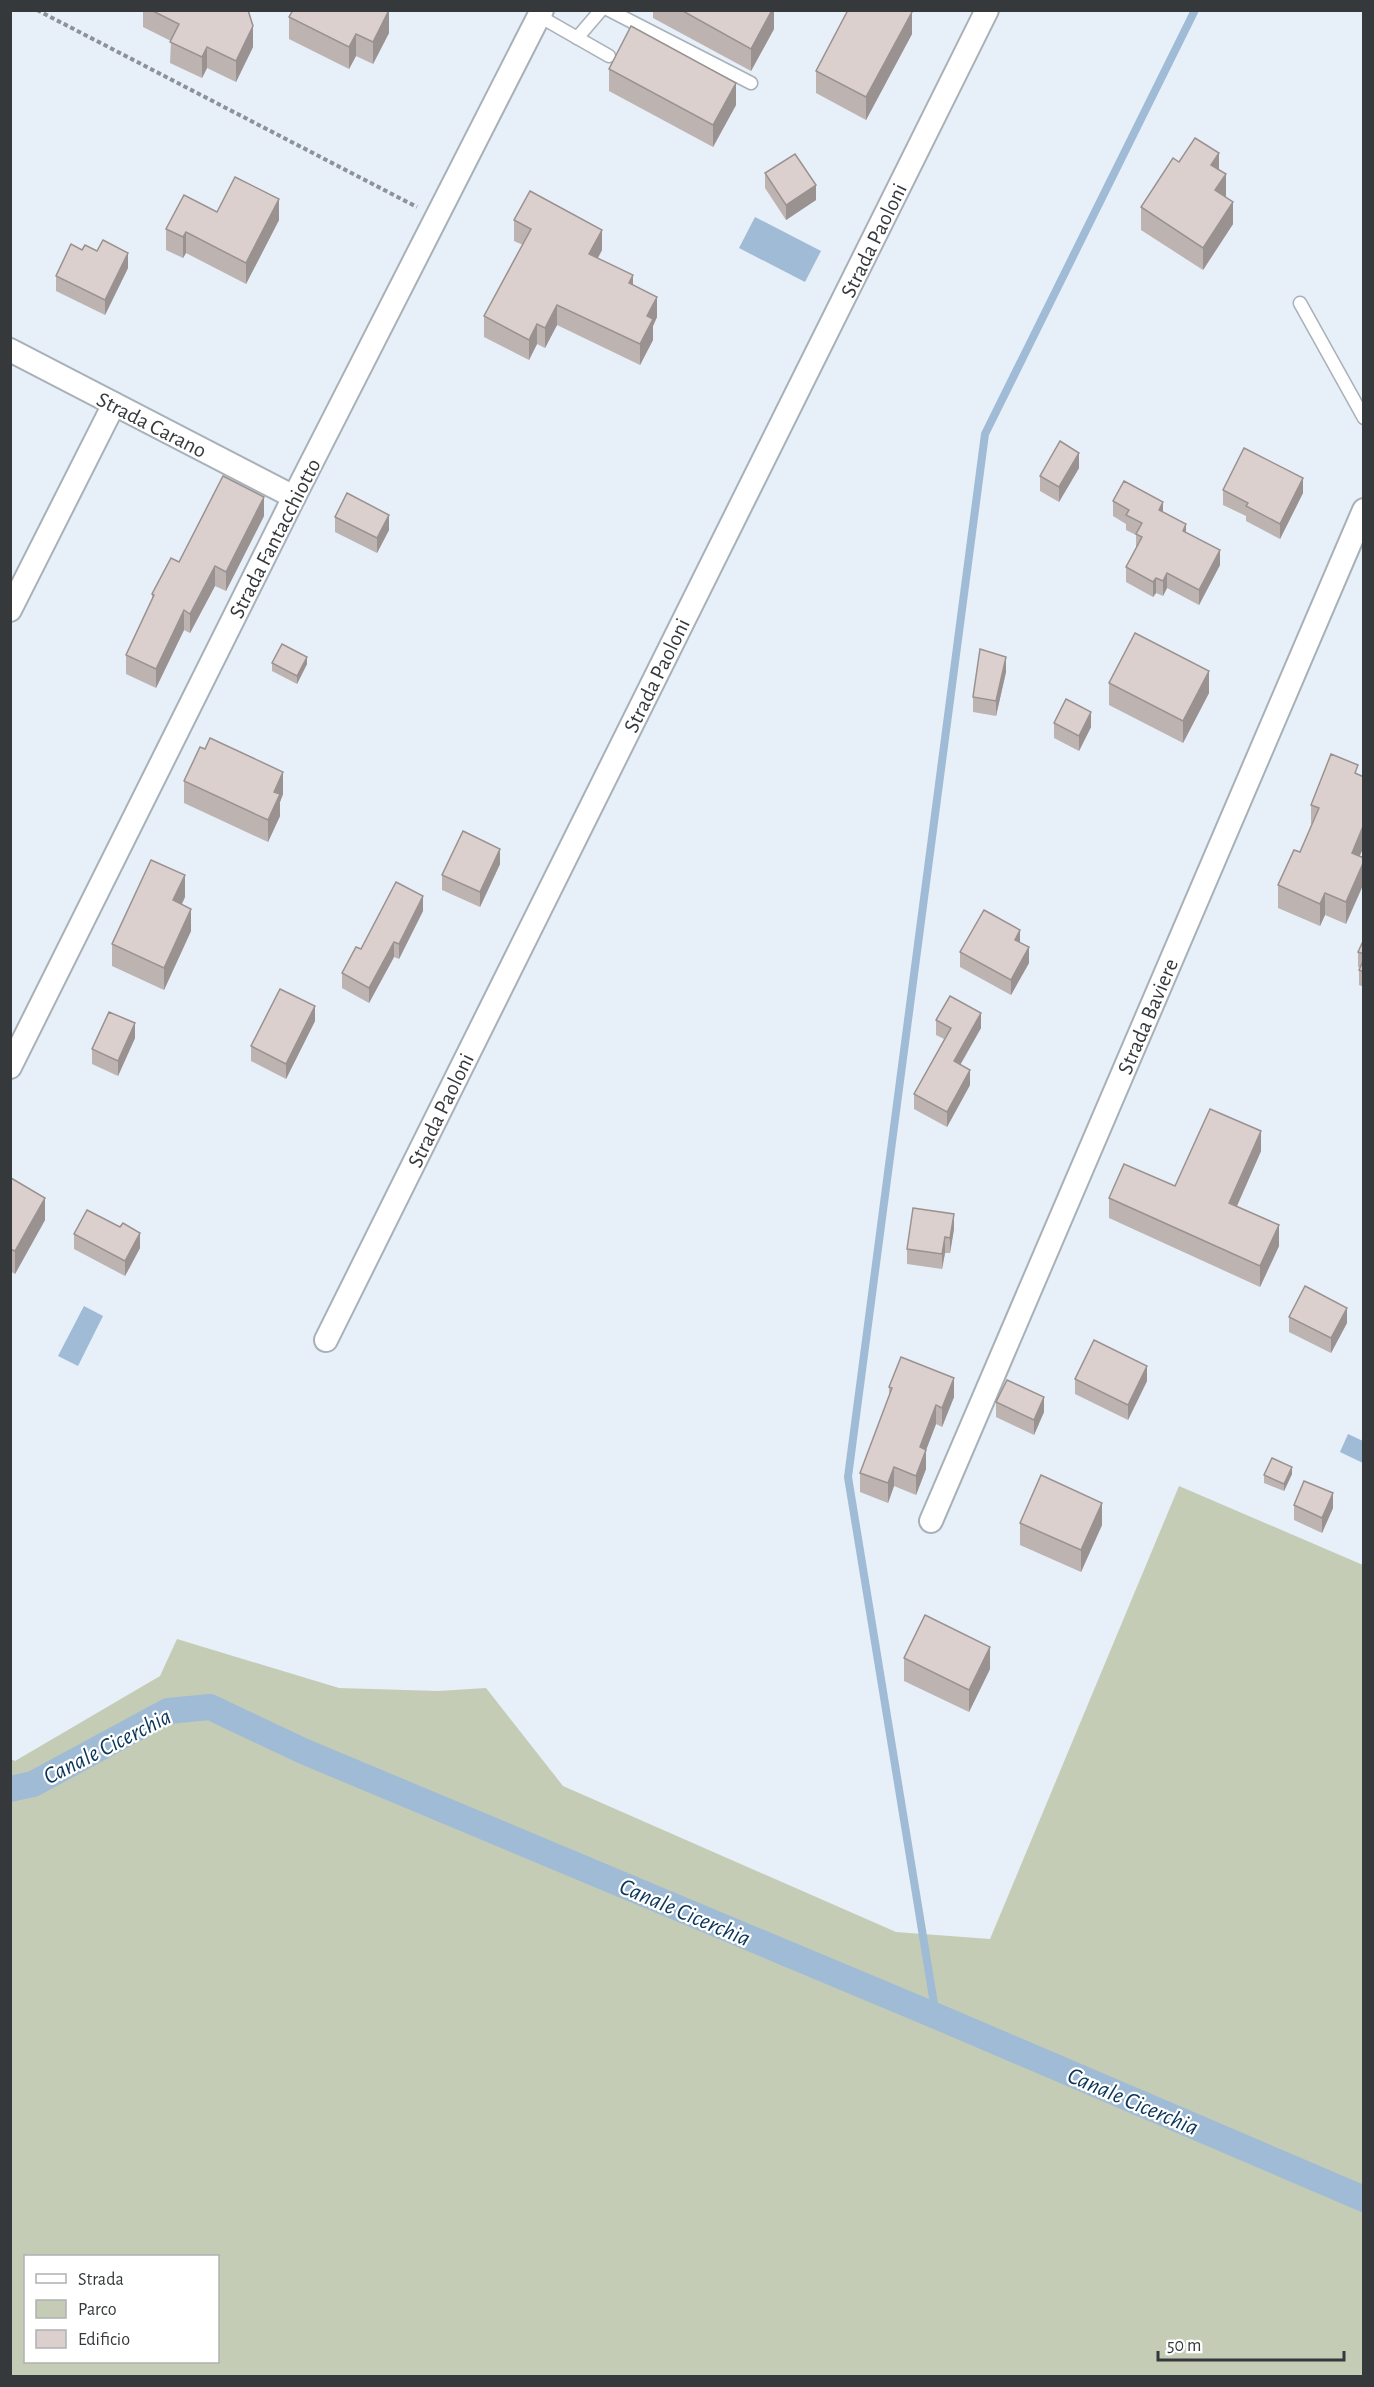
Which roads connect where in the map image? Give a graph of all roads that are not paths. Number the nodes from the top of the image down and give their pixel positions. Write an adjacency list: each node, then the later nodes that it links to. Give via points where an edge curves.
1 (601, 10): 5 (lane)
2 (609, 10): 7 (lane)
3 (987, 10): 16 (street, Strada Paoloni)
4 (540, 13): 5 (lane); 12 (street, Strada Fantacchiotto)
5 (577, 38): 6 (lane)
6 (609, 56)
7 (751, 83)
8 (1300, 303): 11 (lane)
9 (10, 350): 10 (street, Strada Carano)
10 (114, 404): 12 (street, Strada Carano); 14 (street)
11 (1364, 418)
12 (294, 497): 15 (street, Strada Fantacchiotto)
13 (1364, 510): 17 (street, Strada Baviere)
14 (10, 610)
15 (10, 1067)
16 (326, 1340)
17 (931, 1521)

